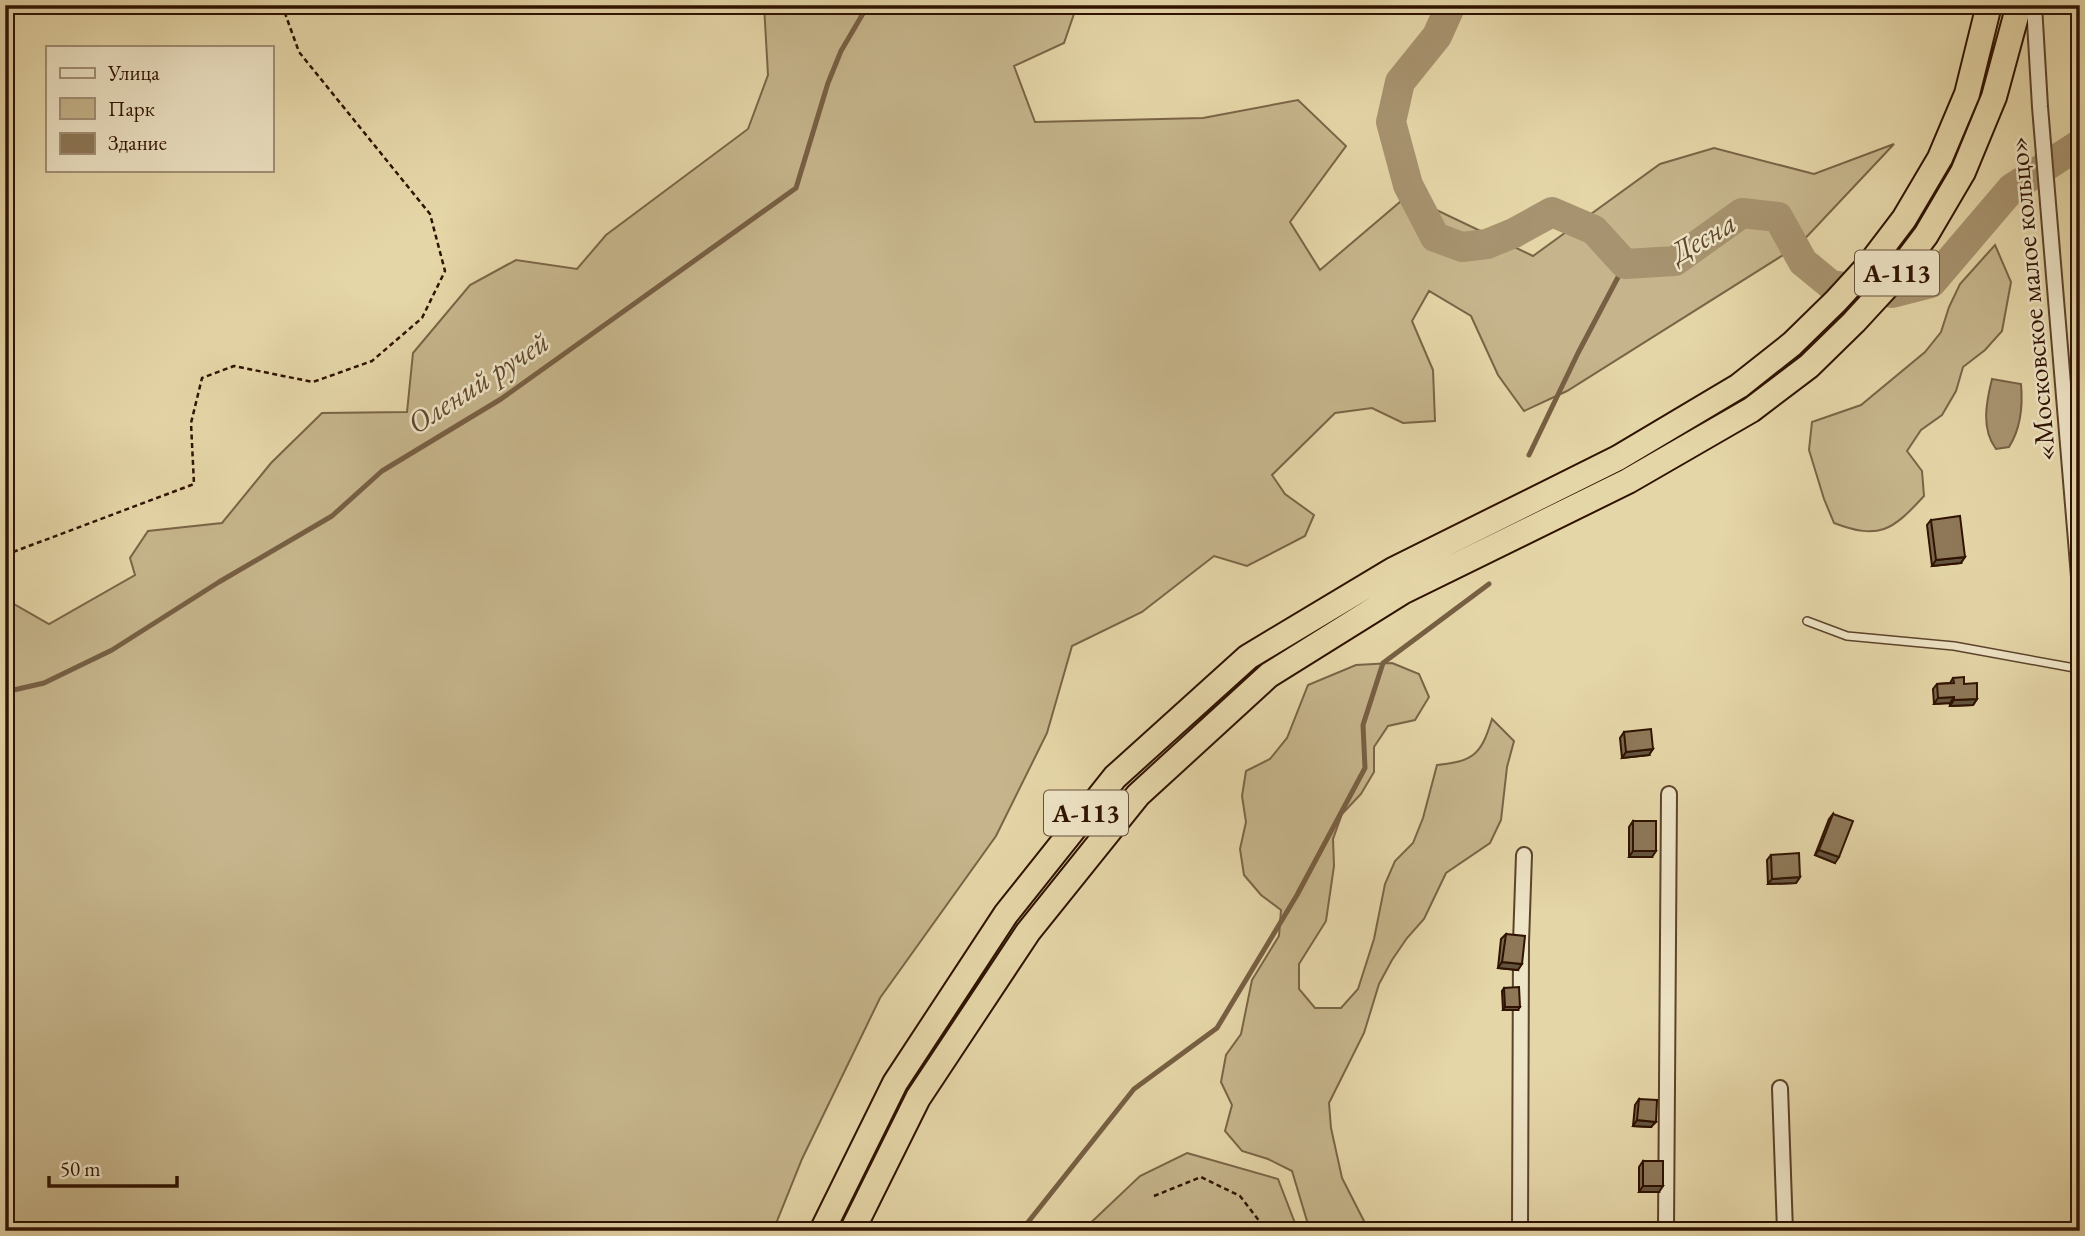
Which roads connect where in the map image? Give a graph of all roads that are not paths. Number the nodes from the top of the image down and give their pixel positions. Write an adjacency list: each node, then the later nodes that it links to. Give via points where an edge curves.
1 (1989, 5): 10 (highway, А-113, via 1967,94 1934,169 1869,265 1792,344 1738,386 1618,458 1394,570 1248,657 1115,777 1006,914 902,1072)
2 (2019, 5): 11 (highway, А-113, via 1994,97 1963,172 1926,235 1854,322 1808,366 1751,410 1628,481 1402,592 1269,675 1138,795 1028,932 918,1098)
3 (2034, 5): 4 (street, «Московское малое кольцо»)
4 (2080, 589)
5 (1807, 621): 6 (lane, via 1847,636 1954,646)
6 (2080, 669)
7 (1669, 794): 13 (street)
8 (1524, 855): 12 (street)
9 (1780, 1088): 14 (street)
10 (822, 1231)
11 (852, 1231)
12 (1520, 1231)
13 (1666, 1231)
14 (1785, 1231)

